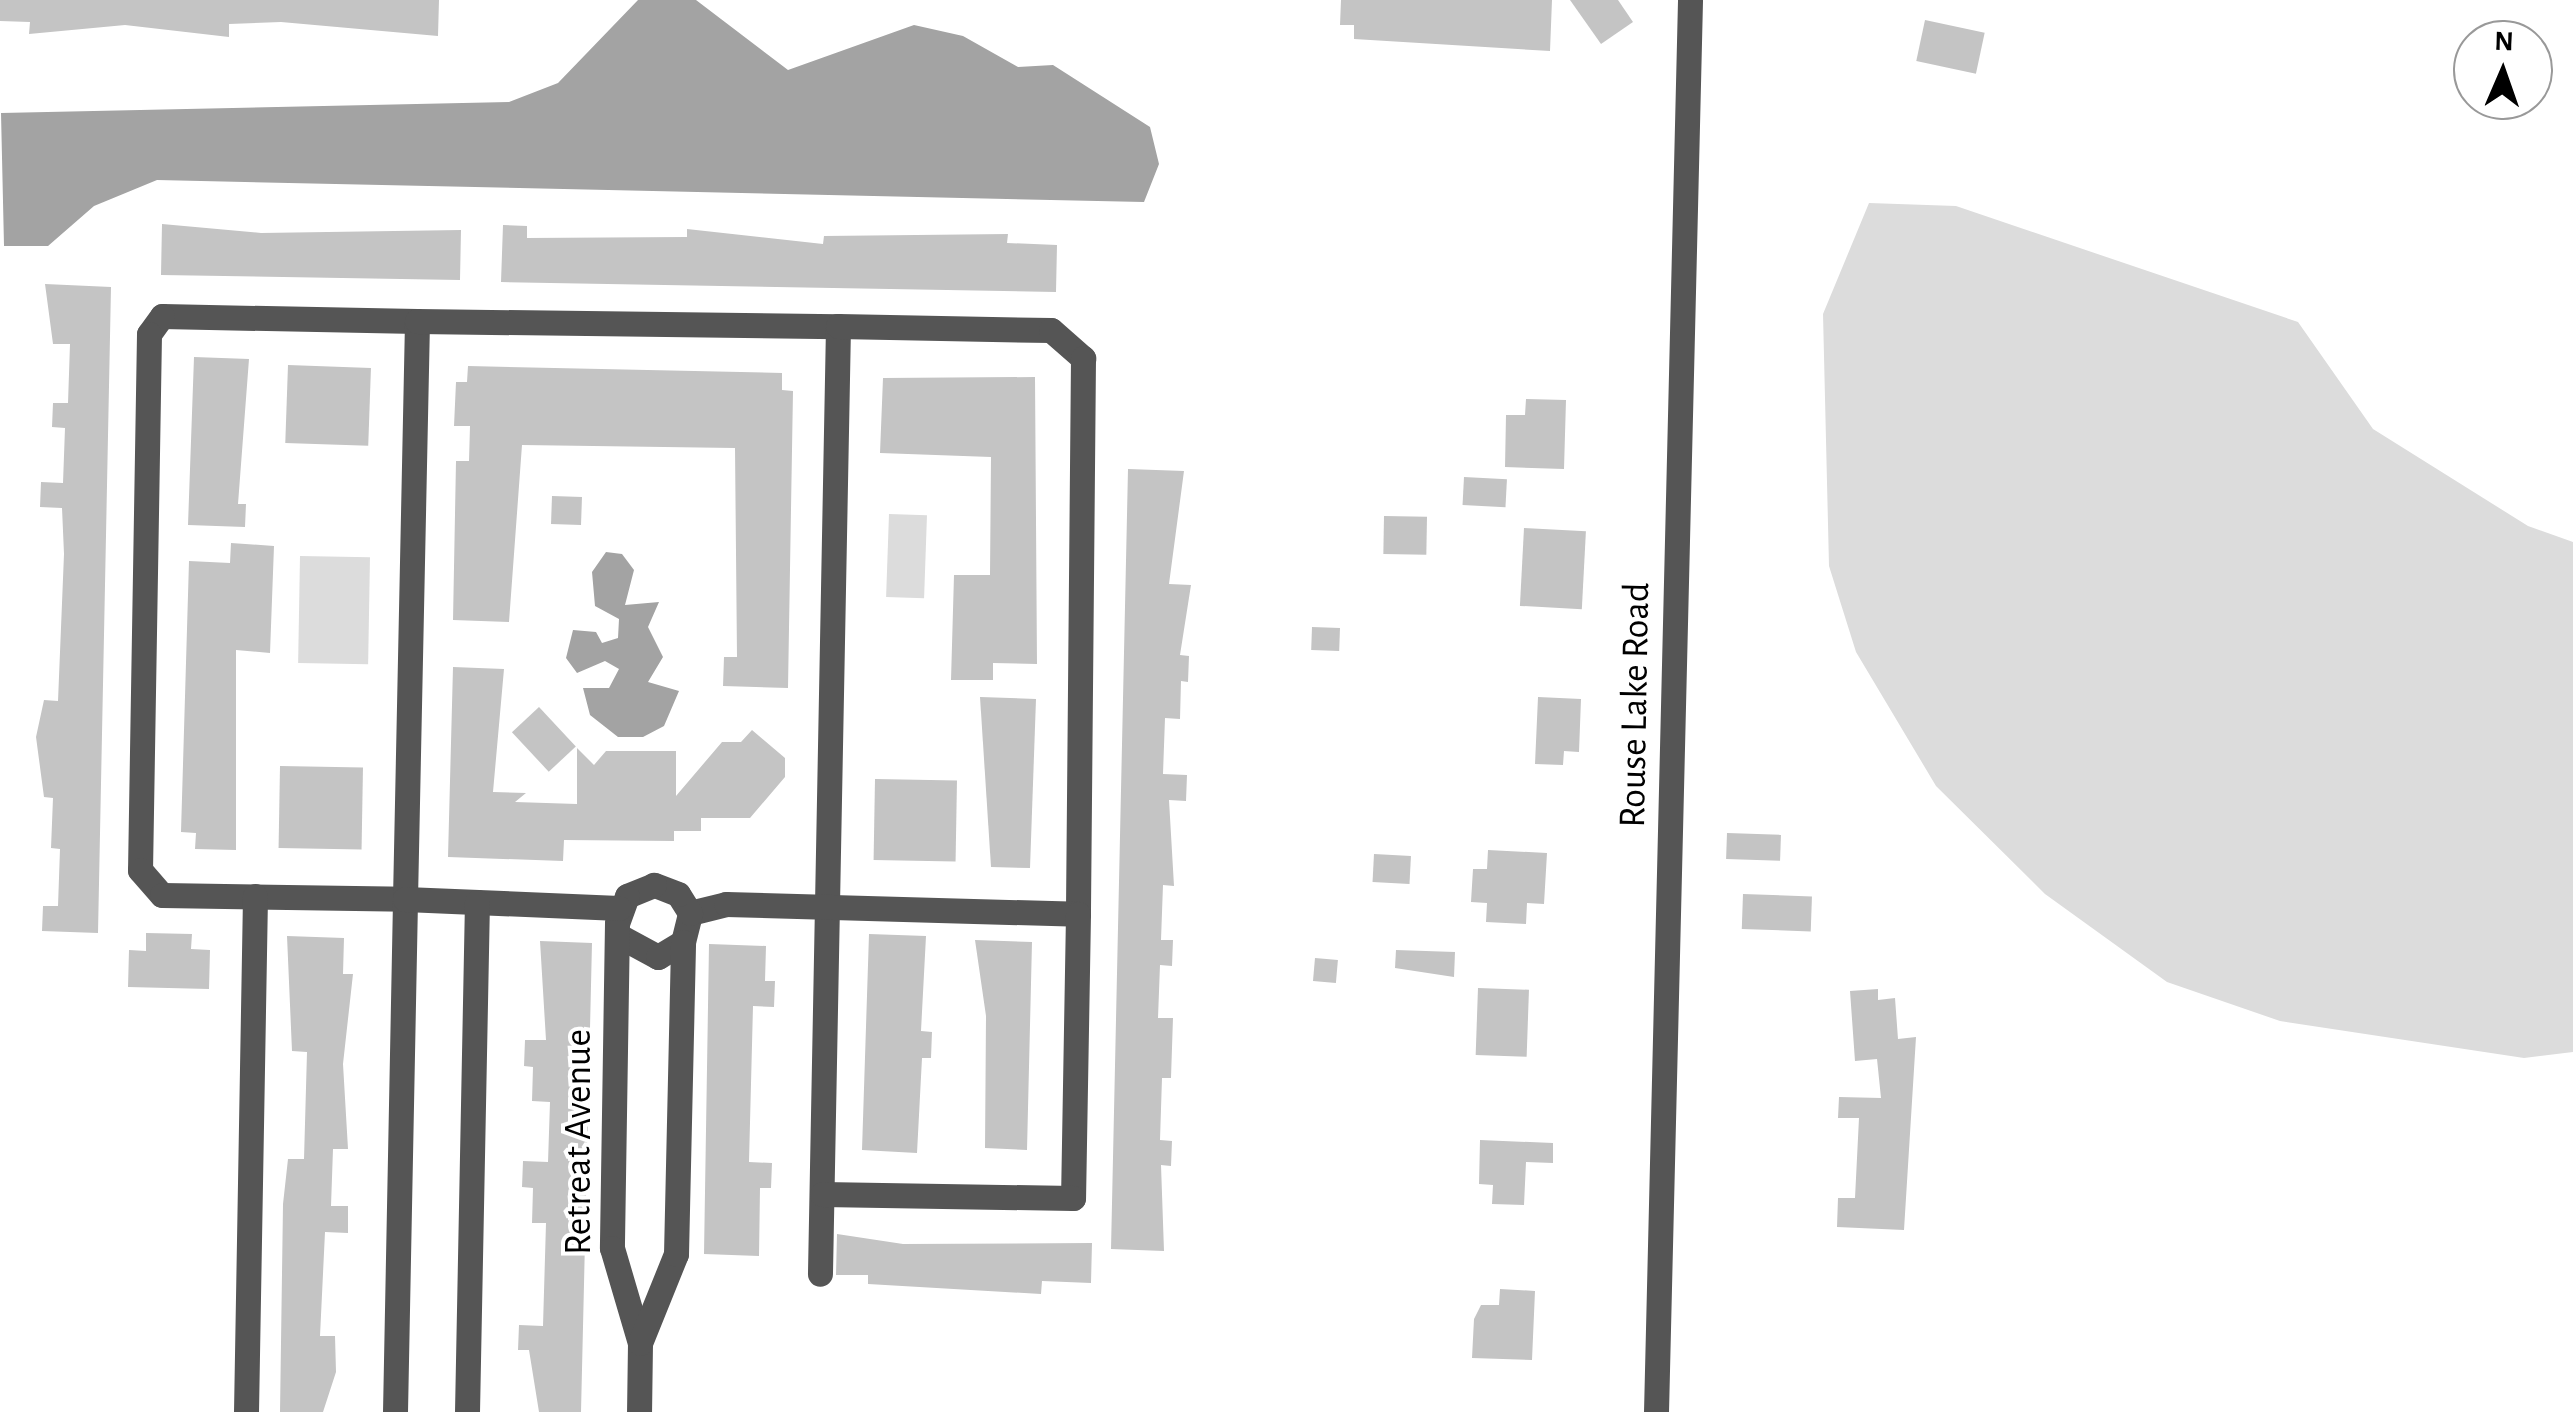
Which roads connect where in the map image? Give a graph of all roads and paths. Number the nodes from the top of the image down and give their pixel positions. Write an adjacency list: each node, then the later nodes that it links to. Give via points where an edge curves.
1 (1690, 0): 20 (street, Rouse Lake Road)
2 (417, 321): 3 (street); 4 (street, via 162,316 148,334 140,870 162,894); 5 (street)
3 (838, 326): 8 (street); 10 (street, via 1051,330 1083,358)
4 (256, 896): 5 (street); 16 (street)
5 (405, 898): 6 (street); 17 (street)
6 (477, 902): 7 (street); 18 (street)
7 (619, 908): 9 (street, via 654,885 678,894); 11 (street)
8 (828, 911): 9 (street, via 726,904); 10 (street); 13 (street)
9 (690, 913): 12 (street)
10 (1078, 914): 13 (street, via 1073,1198)
11 (621, 937): 12 (street, via 658,957); 15 (street, Retreat Avenue, via 612,1248)
12 (683, 942): 15 (street, Retreat Avenue, via 676,1254)
13 (822, 1194): 14 (street)
14 (820, 1274)
15 (640, 1342): 19 (street, Retreat Avenue)
16 (246, 1412)
17 (395, 1412)
18 (467, 1412)
19 (639, 1412)
20 (1656, 1412)

